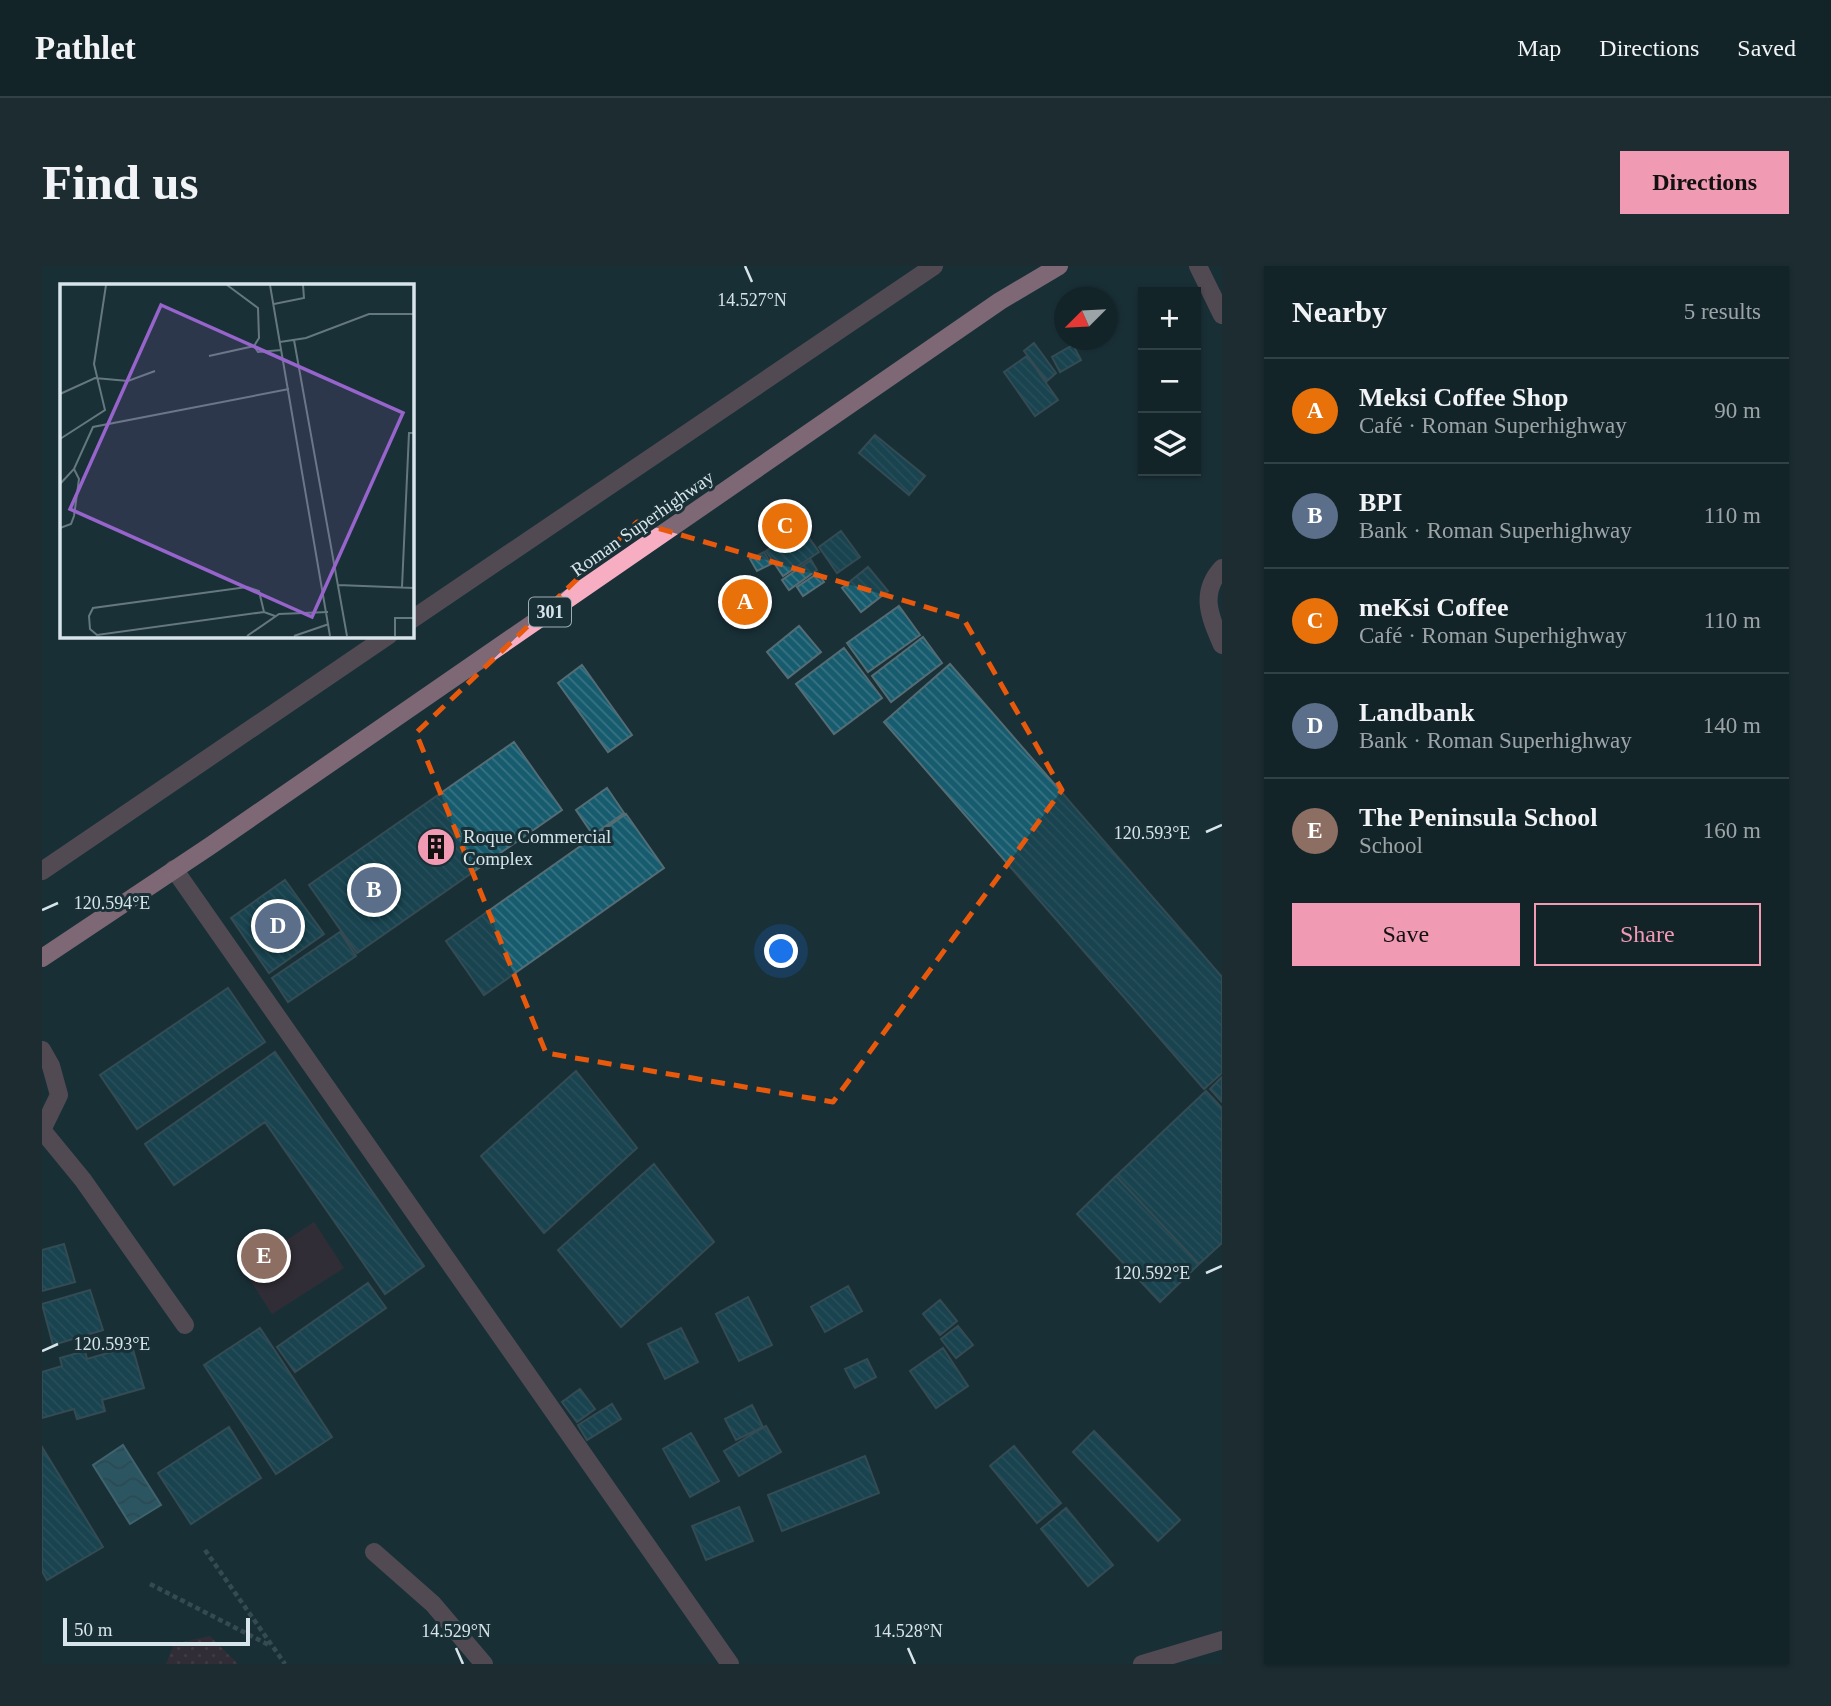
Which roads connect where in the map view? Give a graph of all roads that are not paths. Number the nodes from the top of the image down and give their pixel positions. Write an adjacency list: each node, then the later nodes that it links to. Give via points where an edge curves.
1 (934, 266): 6 (street)
2 (1059, 266): 9 (main road, Roman Superhighway / 301, via 989,309)
3 (1198, 266): 4 (street)
4 (1222, 315)
5 (1222, 568): 8 (street, via 1211,580 1208,608)
6 (413, 619)
7 (386, 637): 10 (street)
8 (1222, 645)
9 (174, 869): 11 (main road, Roman Superhighway / 301); 18 (street)
10 (42, 871)
11 (42, 958)
12 (42, 1050): 13 (street, via 59,1095)
13 (42, 1130): 14 (street, via 78,1173)
14 (185, 1325)
15 (373, 1552): 17 (street, via 433,1604)
16 (1222, 1640): 19 (street)
17 (484, 1664)
18 (730, 1664)
19 (1142, 1664)

